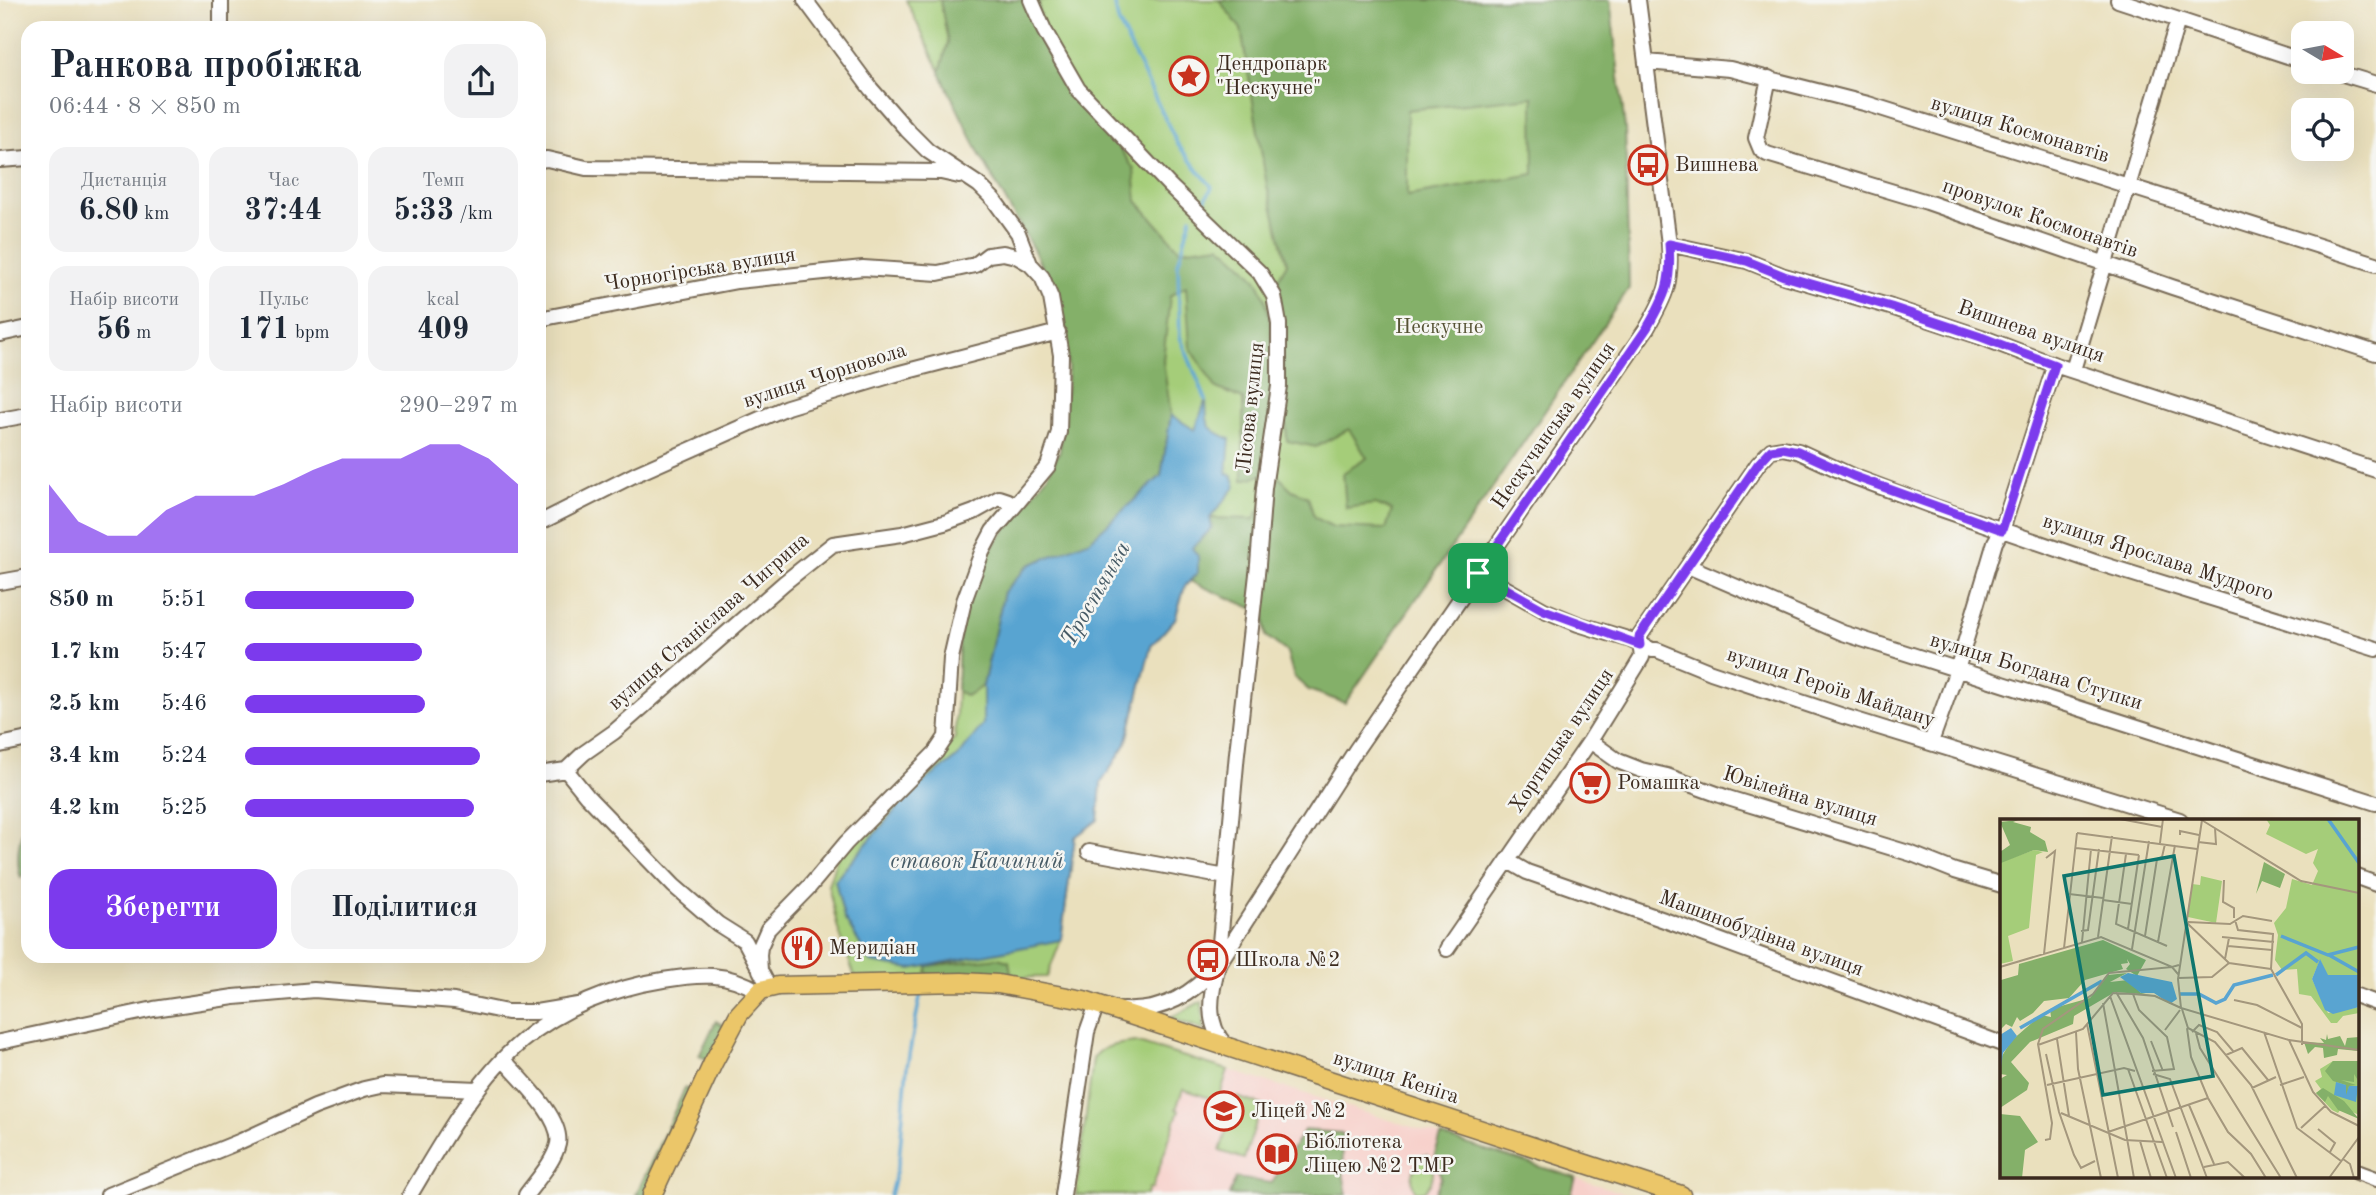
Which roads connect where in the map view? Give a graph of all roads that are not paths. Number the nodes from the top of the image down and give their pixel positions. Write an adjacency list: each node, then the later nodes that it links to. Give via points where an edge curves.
1 (221, 0): 7 (street)
2 (805, 0): 16 (street, via 892,115 928,150)
3 (1031, 0): 53 (street, Лісова вулиця, via 1078,89 1260,274 1274,296 1279,386 1264,488)
4 (1638, 0): 9 (street, Нескучанська вулиця)
5 (2118, 0): 6 (street)
6 (2178, 20): 8 (street); 17 (street)
7 (221, 21)
8 (2291, 57)
9 (1646, 62): 11 (street, вулиця Космонавтів, via 1730,69); 18 (street, Нескучанська вулиця)
10 (2354, 77): 12 (street)
11 (1769, 78): 17 (street, вулиця Космонавтів, via 1868,104); 20 (street, провулок Космонавтів, via 1756,138 1761,150)
12 (2376, 84)
13 (21, 158): 15 (street)
14 (546, 159): 16 (street, via 586,168 941,172)
15 (0, 160)
16 (969, 178): 19 (street, via 994,200 1018,233)
17 (2128, 186): 20 (street); 21 (street, вулиця Космонавтів)
18 (1669, 244): 27 (street, Вишнева вулиця, via 1747,261); 37 (street, Нескучанська вулиця, via 1670,280 1664,299)
19 (1030, 264): 22 (street, Чорногірська вулиця, via 1003,253 938,273 863,268 737,281); 24 (street, via 1051,298)
20 (2104, 264): 26 (street, провулок Космонавтів); 28 (street)
21 (2376, 264)
22 (546, 318)
23 (21, 330): 25 (street)
24 (1058, 332): 33 (street, via 1061,380 1055,450 1048,466); 34 (street, вулиця Чорновола, via 787,407)
25 (0, 334)
26 (2376, 353)
27 (2055, 365): 28 (street, Вишнева вулиця); 35 (street)
28 (2073, 370): 32 (street, Вишнева вулиця)
29 (21, 416): 30 (street)
30 (0, 420)
31 (1771, 450): 35 (street, вулиця Ярослава Мудрого, via 1798,451 1864,481); 36 (street, Хортицька вулиця)
32 (2376, 470)
33 (1012, 509): 47 (street, вулиця Станіслава Чигрина, via 1008,500 999,498 944,523 833,544 641,711); 59 (street, via 993,531 964,601 951,659 946,737 768,929 760,947)
34 (546, 520)
35 (2002, 530): 41 (street, вулиця Ярослава Мудрого); 42 (street)
36 (1688, 566): 40 (street, Хортицька вулиця, via 1639,637); 42 (street, вулиця Богдана Ступки, via 1843,633)
37 (1478, 573): 40 (street, вулиця Героїв Майдану, via 1544,610); 58 (street, Нескучанська вулиця, via 1356,750)
38 (21, 579): 39 (street)
39 (0, 582)
40 (1640, 645): 44 (street, Хортицька вулиця, via 1642,657); 45 (street, вулиця Героїв Майдану)
41 (2376, 649)
42 (1957, 670): 45 (street); 49 (street, вулиця Богдана Ступки)
43 (21, 740): 46 (street)
44 (1590, 741): 52 (street, Хортицька вулиця); 56 (street, Ювілейна вулиця, via 1618,761 1641,770)
45 (1931, 742): 50 (street, вулиця Героїв Майдану)
46 (0, 745)
47 (566, 769): 48 (street, вулиця Станіслава Чигрина); 59 (street, via 674,886 745,941)
48 (546, 773)
49 (2376, 803)
50 (2174, 819)
51 (1089, 852): 53 (street)
52 (1508, 861): 57 (street, Хортицька вулиця); 67 (street, Машинобудівна вулиця, via 1527,873)
53 (1226, 877): 58 (street, Лісова вулиця)
54 (2358, 877): 55 (street)
55 (2376, 884)
56 (2000, 885)
57 (1447, 949)
58 (1218, 965): 65 (street, via 1179,999 1152,1009); 68 (street, Нескучанська вулиця, via 1210,1006 1213,1024)
59 (760, 970): 60 (street)
60 (765, 989): 63 (main road, вулиця Кеніга, via 962,982 1039,990); 64 (street, via 717,975 695,976 649,982); 77 (main road, via 739,1014)
61 (2358, 996): 62 (street)
62 (2376, 1003)
63 (1097, 1004): 65 (main road, вулиця Кеніга); 78 (street, via 1086,1042)
64 (578, 1005): 66 (street, via 507,1012 454,1001 314,990 166,1007); 69 (street, via 523,1040)
65 (1116, 1010): 68 (main road, вулиця Кеніга)
66 (0, 1042)
67 (2000, 1044)
68 (1226, 1046): 73 (main road, вулиця Кеніга)
69 (503, 1059): 70 (street); 76 (street, via 553,1120 558,1135 555,1152)
70 (478, 1089): 74 (street, via 382,1085 364,1089); 75 (street)
71 (2358, 1172): 72 (street)
72 (2376, 1179)
73 (1672, 1194)
74 (108, 1195)
75 (410, 1195)
76 (526, 1195)
77 (652, 1195)
78 (1063, 1195)

